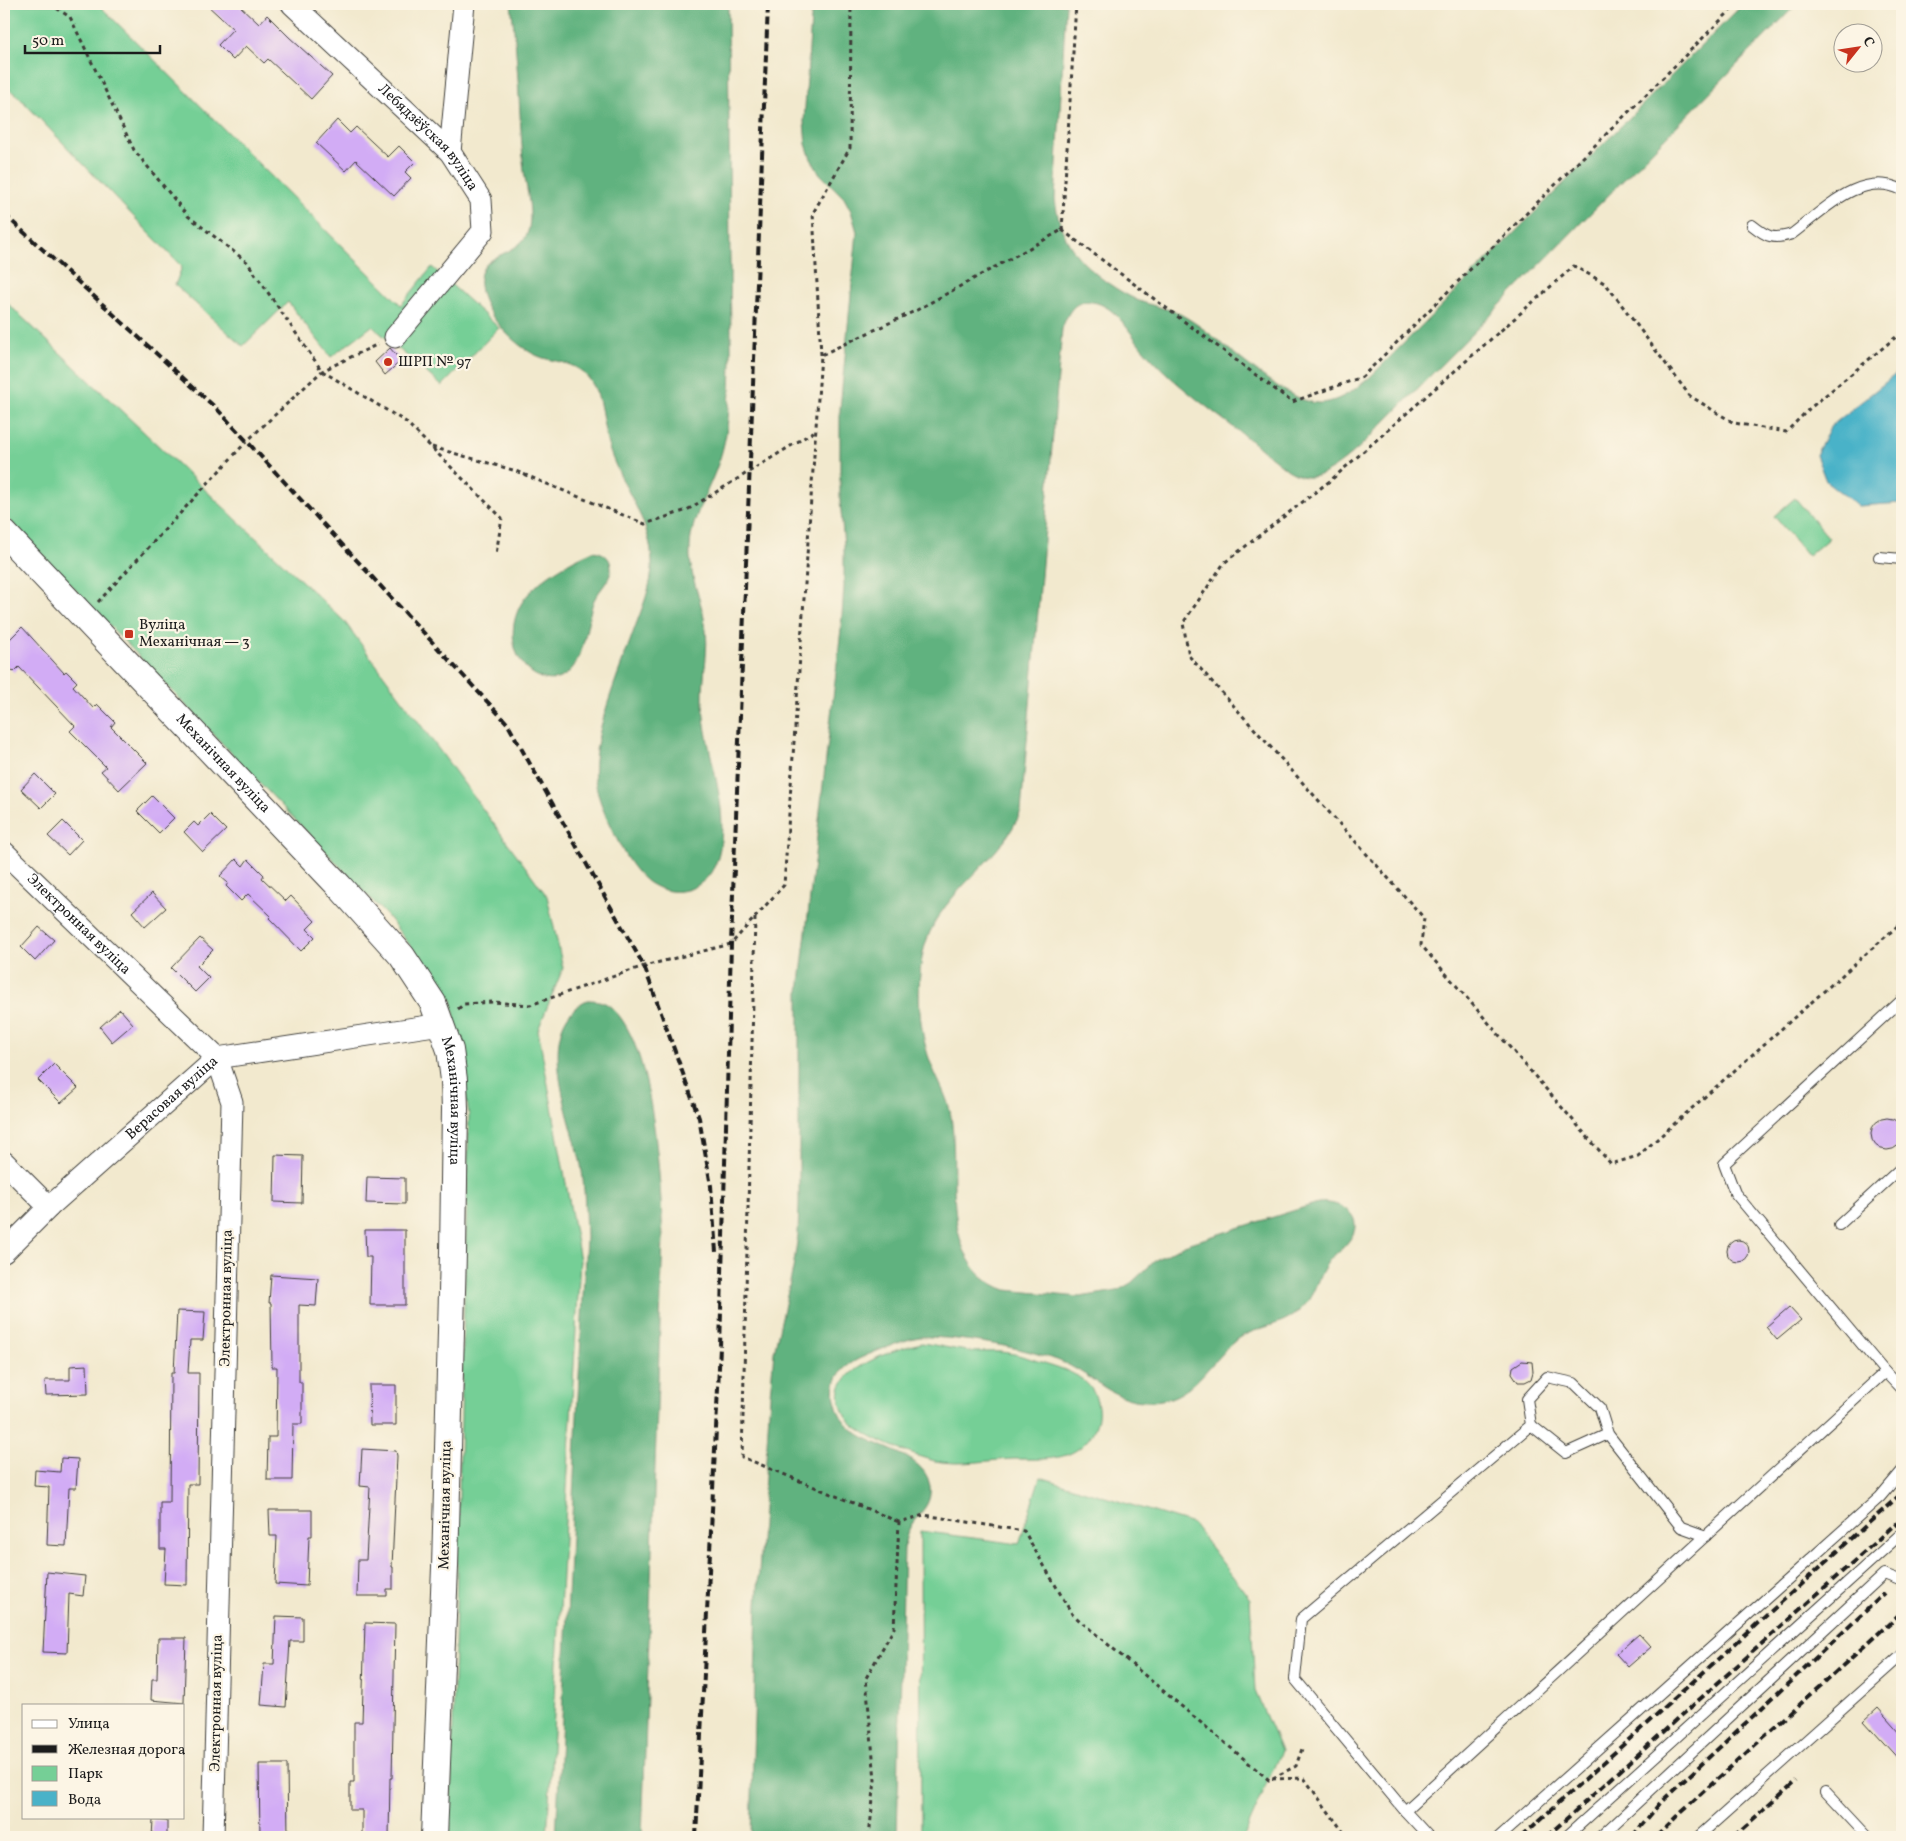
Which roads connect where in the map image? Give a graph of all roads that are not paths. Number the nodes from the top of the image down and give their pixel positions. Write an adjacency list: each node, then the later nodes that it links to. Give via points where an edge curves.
1 (292, 4): 3 (street, Лебядзёўская вуліца)
2 (464, 4): 3 (street)
3 (450, 152): 6 (street, Лебядзёўская вуліца, via 481,200 483,231)
4 (1902, 190): 5 (lane, via 1876,184 1861,187 1849,192 1792,234 1784,236 1766,236)
5 (1752, 225)
6 (395, 337)
7 (4, 533): 12 (street, Механічная вуліца, via 402,956 433,1003)
8 (1878, 557): 9 (lane)
9 (1902, 559)
10 (4, 852): 13 (street, Электронная вуліца)
11 (1902, 1000): 19 (lane, via 1724,1164 1735,1193)
12 (441, 1024): 13 (street, Верасовая вуліца); 31 (street, Механічная вуліца, via 450,1050 455,1109 445,1567)
13 (217, 1058): 16 (street, Верасовая вуліца); 30 (street, Электронная вуліца, via 232,1102)
14 (4, 1162): 16 (street)
15 (1902, 1167): 17 (lane)
16 (49, 1207): 18 (street, Верасовая вуліца)
17 (1839, 1225)
18 (4, 1252)
19 (1885, 1372): 20 (lane); 25 (lane)
20 (1902, 1390)
21 (1531, 1425): 22 (lane, via 1566,1453); 22 (lane, via 1527,1399 1547,1377 1574,1383 1600,1408); 29 (lane, via 1301,1619 1295,1679)
22 (1608, 1434): 25 (lane, via 1681,1527)
23 (1902, 1471): 33 (lane, via 1880,1497)
24 (1902, 1533): 34 (lane)
25 (1706, 1536): 29 (lane)
26 (1902, 1581): 35 (lane, via 1884,1574)
27 (1902, 1654): 36 (lane)
28 (1826, 1792): 37 (lane)
29 (1405, 1811): 32 (lane)
30 (213, 1837)
31 (434, 1837)
32 (1428, 1837)
33 (1499, 1837)
34 (1566, 1837)
35 (1600, 1837)
36 (1698, 1837)
37 (1868, 1837)

